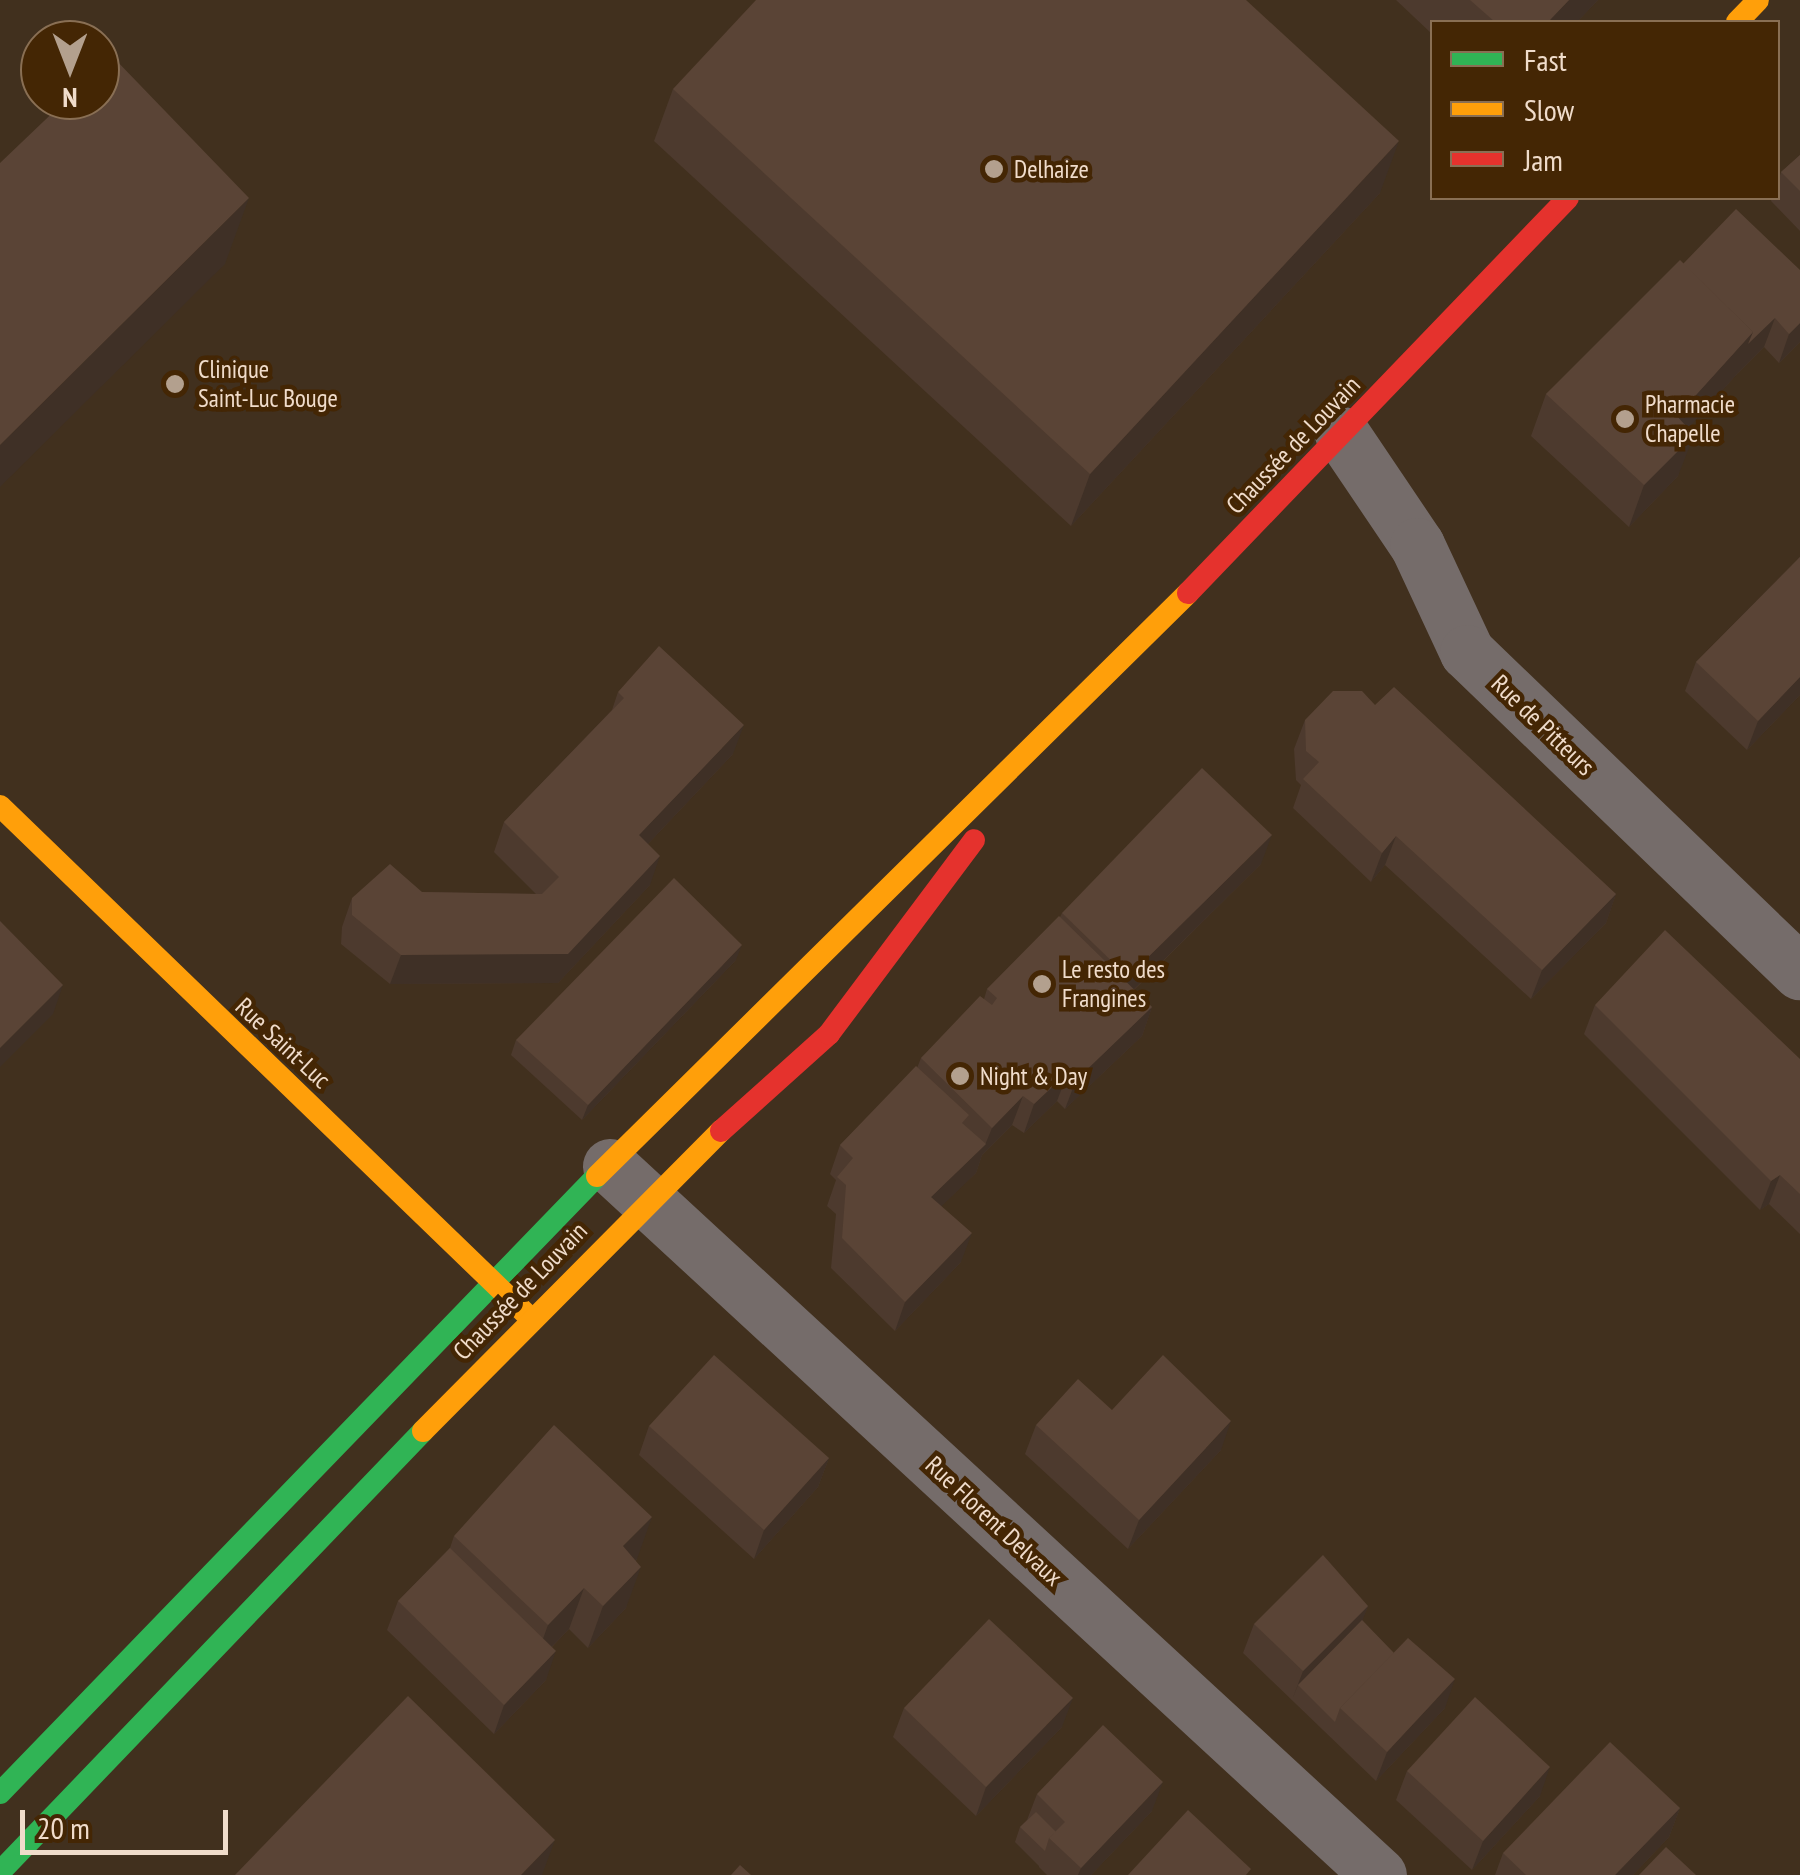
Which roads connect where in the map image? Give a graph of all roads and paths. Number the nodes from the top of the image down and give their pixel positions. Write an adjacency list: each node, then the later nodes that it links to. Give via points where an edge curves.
1 (1758, 0): 2 (main road)
2 (1738, 20)
3 (1566, 200): 4 (main road, Chaussée de Louvain)
4 (1342, 434): 5 (main road, Chaussée de Louvain); 7 (street, Rue de Pitteurs, via 1417,545 1467,652)
5 (1056, 730): 8 (main road, Chaussée de Louvain, via 790,976); 8 (main road, Chaussée de Louvain, via 829,1034)
6 (0, 806): 9 (main road, Rue Saint-Luc)
7 (1800, 972)
8 (628, 1182): 9 (main road, Chaussée de Louvain); 10 (main road, Chaussée de Louvain); 13 (street, Rue Florent Delvaux)
9 (495, 1284): 10 (main road, Rue Saint-Luc); 11 (main road, Chaussée de Louvain)
10 (530, 1318): 12 (main road, Chaussée de Louvain)
11 (0, 1793)
12 (0, 1872)
13 (1379, 1875)

